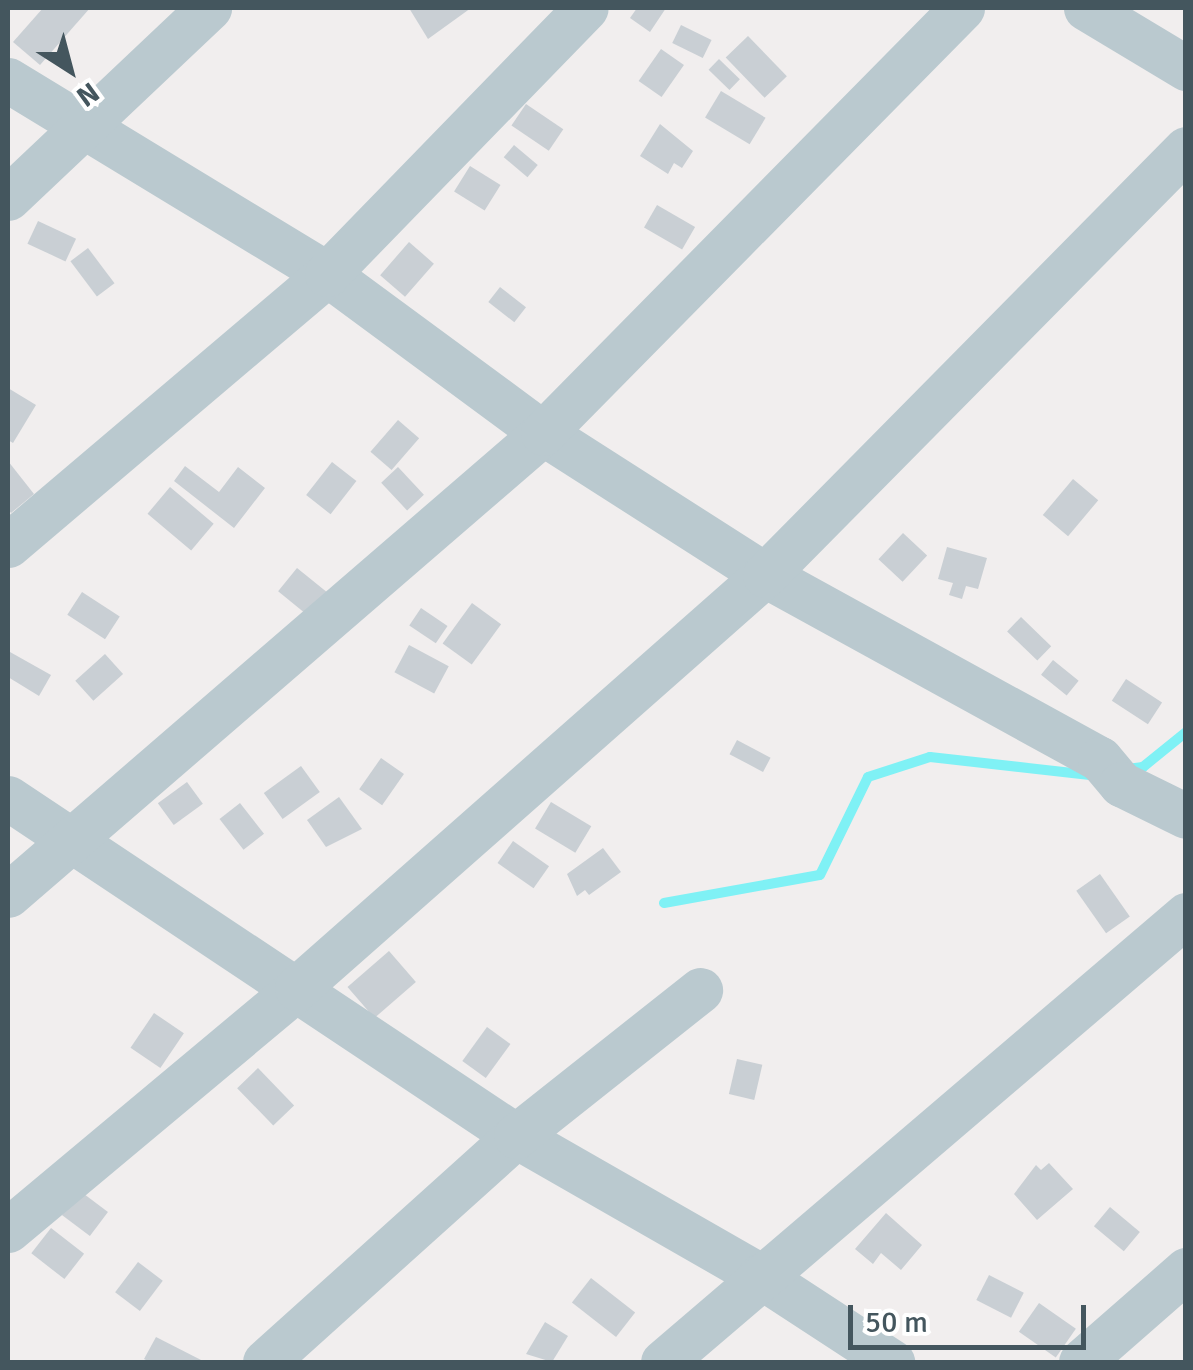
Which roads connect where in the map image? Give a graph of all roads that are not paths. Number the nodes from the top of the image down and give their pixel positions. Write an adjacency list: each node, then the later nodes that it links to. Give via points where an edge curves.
1 (209, 8): 7 (street)
2 (586, 8): 10 (street)
3 (962, 8): 11 (street)
4 (1086, 8): 5 (street)
5 (1186, 68)
6 (8, 80): 7 (street)
7 (87, 128): 9 (street); 10 (street)
8 (1186, 149): 13 (street)
9 (8, 198)
10 (328, 274): 11 (street); 12 (street)
11 (543, 433): 13 (street); 16 (street)
12 (8, 545)
13 (765, 574): 15 (street); 19 (street)
14 (8, 798): 16 (street)
15 (1186, 816)
16 (74, 836): 17 (street); 19 (street)
17 (8, 895)
18 (1186, 916): 24 (street)
19 (297, 988): 21 (street); 22 (street)
20 (700, 990): 21 (street)
21 (516, 1136): 24 (street); 25 (street)
22 (8, 1230)
23 (1186, 1270): 28 (street)
24 (760, 1276): 26 (street); 27 (street)
25 (265, 1362)
26 (663, 1362)
27 (892, 1362)
28 (1081, 1362)

